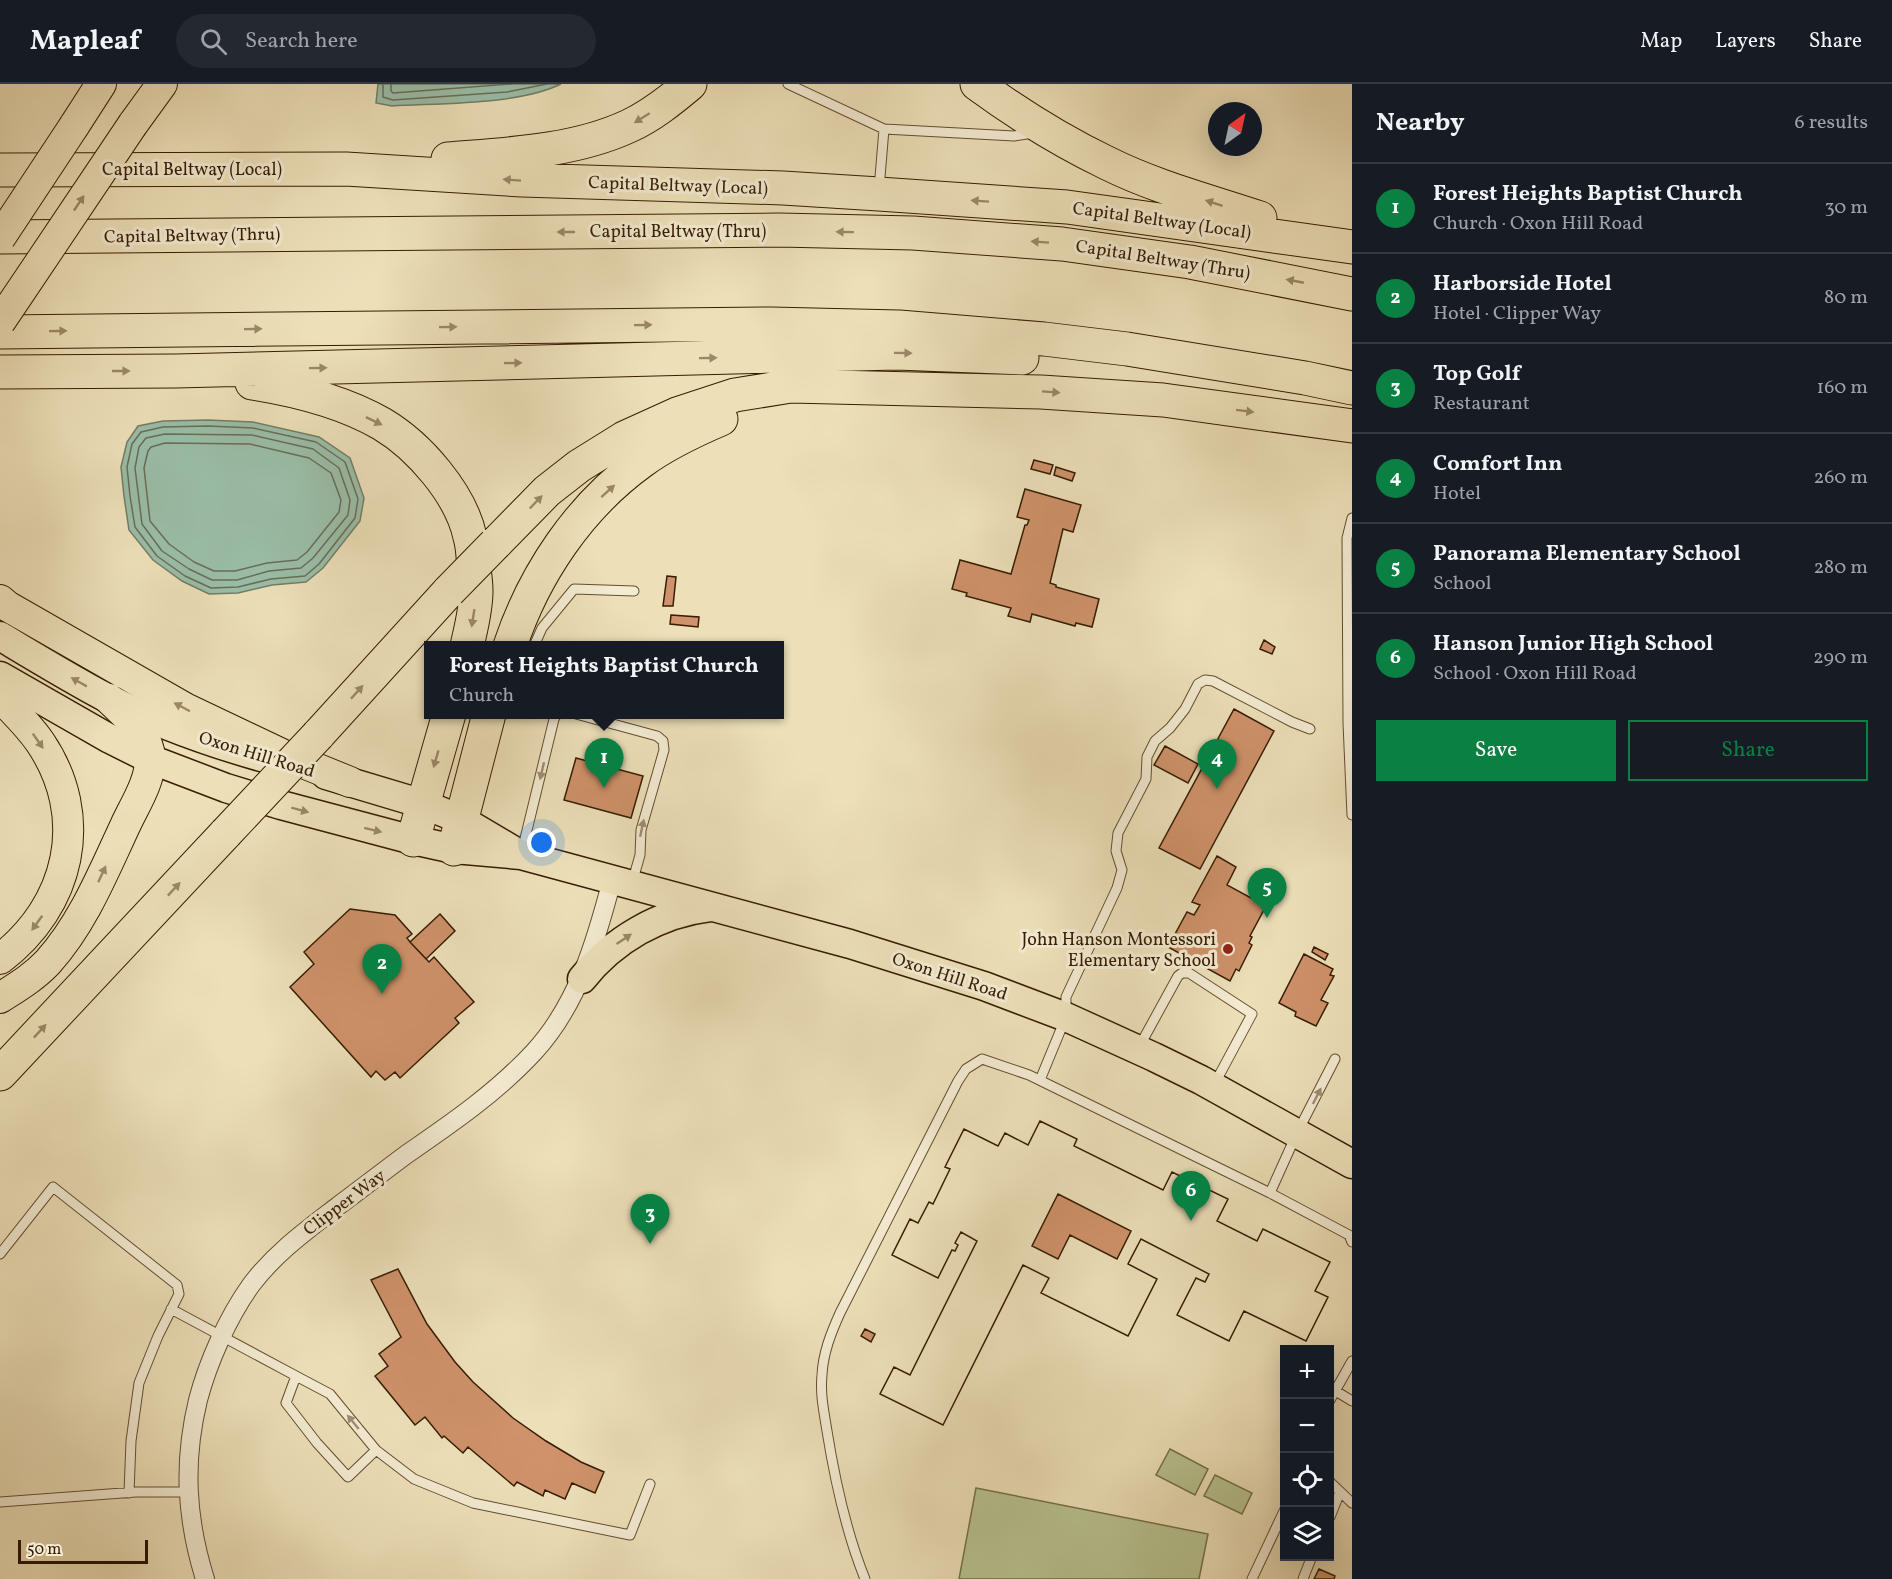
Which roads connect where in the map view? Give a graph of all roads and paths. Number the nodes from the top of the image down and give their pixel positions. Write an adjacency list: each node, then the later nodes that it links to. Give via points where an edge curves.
1 (101, 84): 11 (highway, bridge)
2 (162, 84): 14 (highway, one-way to 2, bridge)
3 (690, 84): 8 (highway, one-way to 8, via 629,126 583,142 524,152)
4 (788, 84): 6 (lane)
5 (977, 84): 7 (highway)
6 (884, 129): 7 (lane, via 1014,136); 10 (lane)
7 (1046, 131): 12 (highway, one-way to 7, via 1155,183)
8 (346, 169): 9 (highway, Capital Beltway (Local)); 10 (highway, Capital Beltway (Local), one-way to 8)
9 (0, 170)
10 (879, 194): 12 (highway, Capital Beltway (Local), one-way to 10, via 1067,207)
11 (0, 238): 13 (highway, Capital Beltway (Thru), one-way to 11, via 1190,262 1062,243 913,233 756,230)
12 (1351, 247)
13 (1352, 294)
14 (16, 297): 15 (highway, bridge); 16 (highway, bridge)
15 (0, 322)
16 (0, 330): 17 (highway, one-way to 17, via 887,326 1044,339)
17 (1207, 362): 18 (highway, one-way to 17, via 897,353 1156,366); 21 (highway)
18 (176, 371): 19 (highway, one-way to 18); 28 (highway, one-way to 28, via 305,393 373,420 412,446 437,472 456,502 470,536 476,590)
19 (0, 372)
20 (890, 387): 22 (highway, one-way to 22, via 1163,400); 29 (highway, one-way to 20, via 531,595 576,524 641,462 688,433 737,413 791,400); 54 (highway, one-way to 20, bridge, via 449,591 547,491 579,466 624,438 677,414 735,395 791,386)
21 (1352, 388)
22 (1352, 426)
23 (1352, 522): 24 (lane, via 1347,538)
24 (1350, 583): 42 (lane, via 1348,723)
25 (634, 591): 30 (lane, via 573,589)
26 (0, 600): 40 (highway, one-way to 26, via 185,708)
27 (0, 636): 33 (main road, Oxon Hill Road, one-way to 27)
28 (468, 641)
29 (512, 641)
30 (536, 641)
31 (0, 676): 39 (main road, Oxon Hill Road, via 91,730)
32 (0, 697): 48 (highway, one-way to 48, via 40,741 56,771 67,809 68,842 63,873 49,906 30,933)
33 (109, 699): 39 (highway, via 135,724 147,743); 40 (main road, Oxon Hill Road, via 222,745)
34 (447, 719): 41 (highway, one-way to 41)
35 (488, 719): 43 (highway)
36 (554, 719): 45 (lane, one-way to 45)
37 (594, 719): 46 (lane, one-way to 37, via 639,855 641,830 664,750 663,741)
38 (1310, 729): 51 (lane, via 1213,681 1198,684 1185,709 1155,741 1147,757 1146,779 1118,833 1120,879 1066,997)
39 (150, 759): 44 (main road, Oxon Hill Road, one-way to 44, via 281,805); 50 (highway, one-way to 39, via 40,969 69,935 92,897 142,789)
40 (350, 782): 41 (main road, Oxon Hill Road)
41 (423, 804): 43 (main road, Oxon Hill Road); 44 (highway)
42 (1352, 815)
43 (458, 835): 44 (main road, Oxon Hill Road); 45 (main road, Oxon Hill Road)
44 (413, 840)
45 (521, 855): 46 (main road, Oxon Hill Road)
46 (622, 883): 47 (main road, Oxon Hill Road); 49 (street, Clipper Way)
47 (715, 906): 49 (main road, one-way to 47, via 612,948 636,931 679,913); 51 (main road, Oxon Hill Road, via 936,970)
48 (0, 959)
49 (582, 979): 63 (street, Clipper Way, via 535,1051 516,1070 461,1118 291,1242 251,1285)
50 (0, 998)
51 (1066, 1017): 52 (main road, Oxon Hill Road); 55 (lane)
52 (1138, 1050): 56 (main road, Oxon Hill Road); 56 (lane, via 1178,976 1189,973 1252,1014)
53 (1335, 1059): 57 (lane, one-way to 53)
54 (0, 1074)
55 (1040, 1080): 59 (lane); 80 (lane, via 982,1059 966,1069 830,1337 822,1398 848,1531)
56 (1213, 1087): 57 (main road, Oxon Hill Road)
57 (1297, 1133): 58 (main road, Oxon Hill Road); 59 (lane)
58 (1352, 1164)
59 (1270, 1193): 60 (lane, via 1349,1235)
60 (1352, 1242)
61 (0, 1254): 62 (lane, via 53,1187 177,1285 179,1294)
62 (171, 1309): 63 (lane); 73 (lane, via 139,1383 130,1441)
63 (222, 1335): 65 (lane); 71 (street, Clipper Way, via 194,1419)
64 (1352, 1362): 66 (lane)
65 (296, 1376): 68 (lane, one-way to 65, via 330,1394); 68 (lane, via 286,1403 348,1477)
66 (1334, 1390): 67 (lane)
67 (1352, 1401)
68 (376, 1450): 69 (lane, via 414,1479 473,1503 630,1535)
69 (650, 1484)
70 (1334, 1487): 72 (lane)
71 (187, 1491): 73 (lane); 79 (street, Clipper Way, via 197,1555)
72 (1340, 1492): 75 (lane); 76 (lane)
73 (129, 1493): 74 (lane)
74 (0, 1503)
75 (1352, 1503)
76 (1333, 1507)
77 (1280, 1519): 81 (lane)
78 (1310, 1561): 82 (lane)
79 (205, 1579)
80 (865, 1579)
81 (1252, 1579)
82 (1303, 1579)

